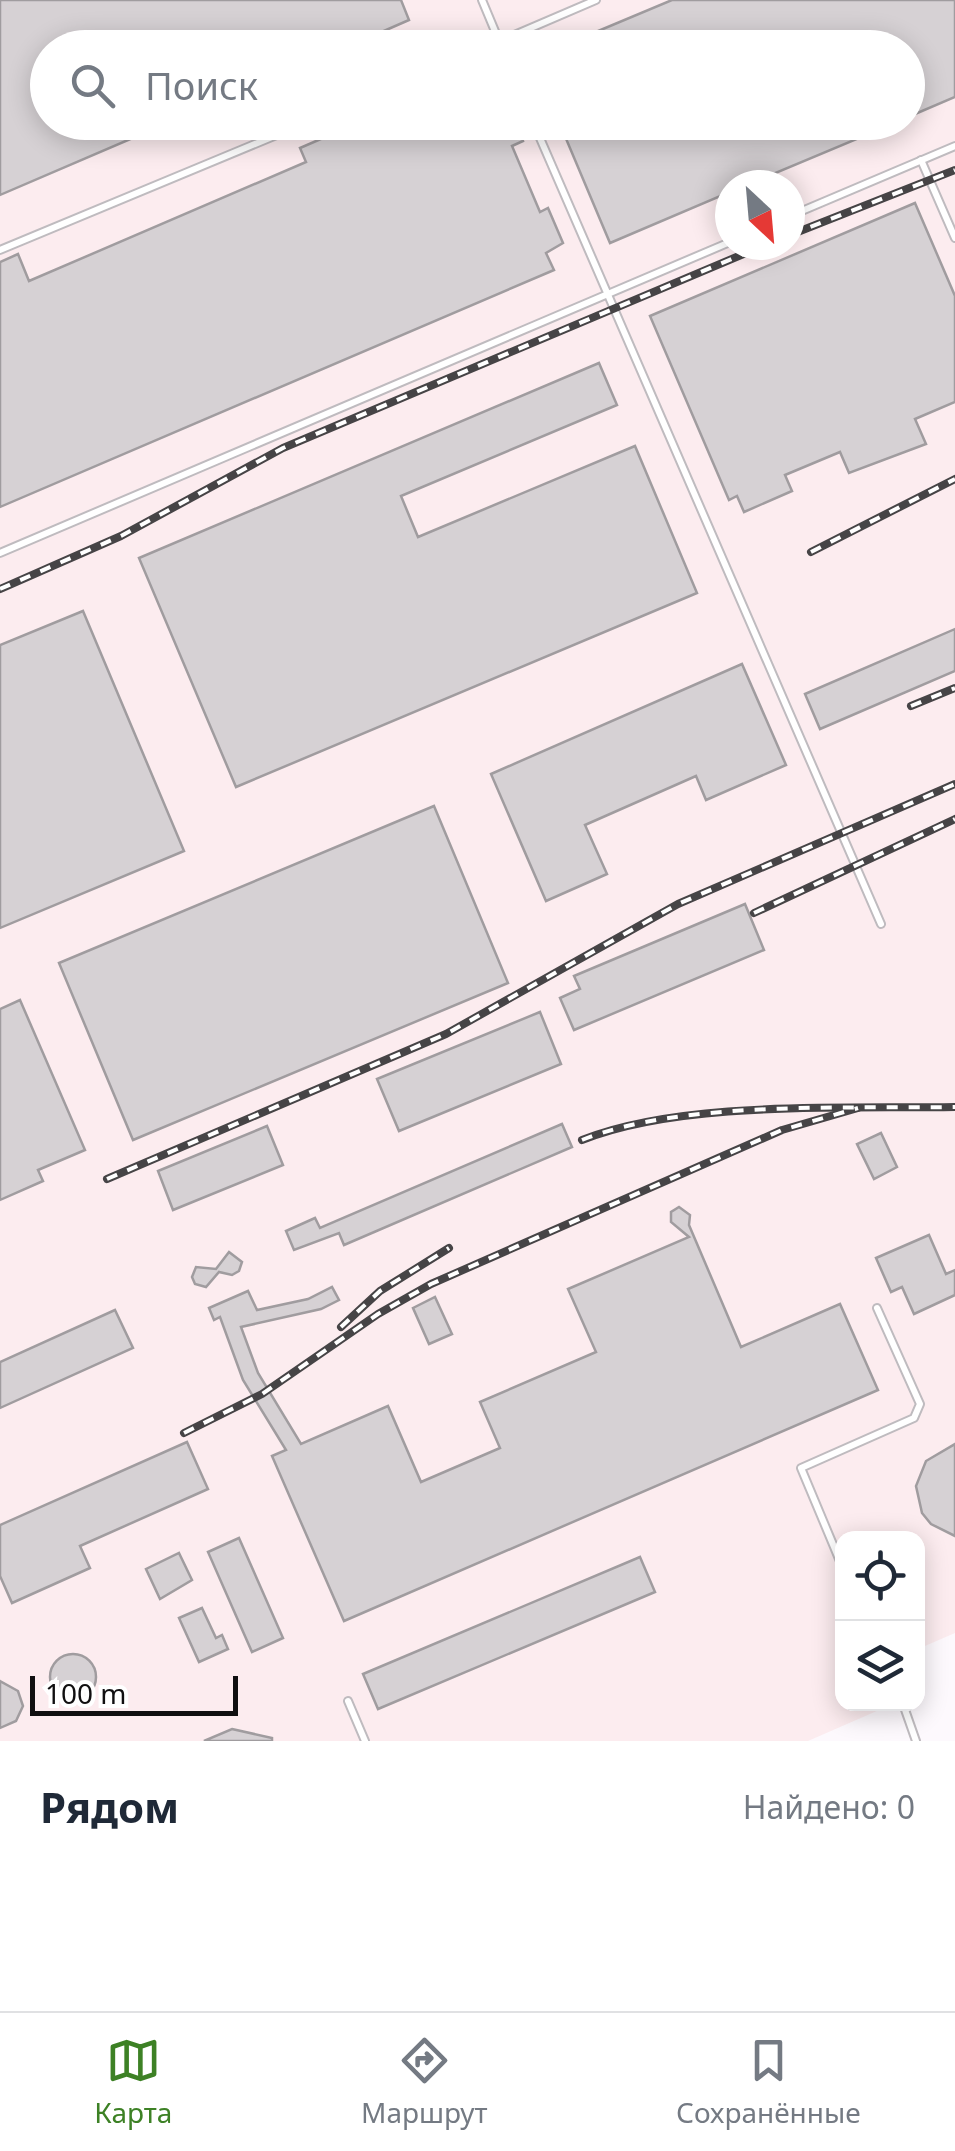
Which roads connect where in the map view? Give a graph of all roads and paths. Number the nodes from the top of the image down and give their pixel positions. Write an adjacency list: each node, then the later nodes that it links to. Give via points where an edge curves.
1 (482, 0): 3 (lane)
2 (596, 0): 4 (lane)
3 (494, 30)
4 (531, 30)
5 (265, 140): 12 (lane)
6 (541, 140): 13 (lane)
7 (955, 146): 8 (lane)
8 (921, 160): 9 (lane); 10 (lane)
9 (805, 210)
10 (955, 238)
11 (715, 248): 13 (lane)
12 (0, 250)
13 (606, 295): 14 (lane); 15 (lane)
14 (0, 553)
15 (881, 924)
16 (877, 1308): 17 (lane, via 920,1404 914,1418 801,1468)
17 (835, 1549)
18 (348, 1701): 20 (lane)
19 (906, 1711): 21 (lane)
20 (365, 1741)
21 (916, 1741)

